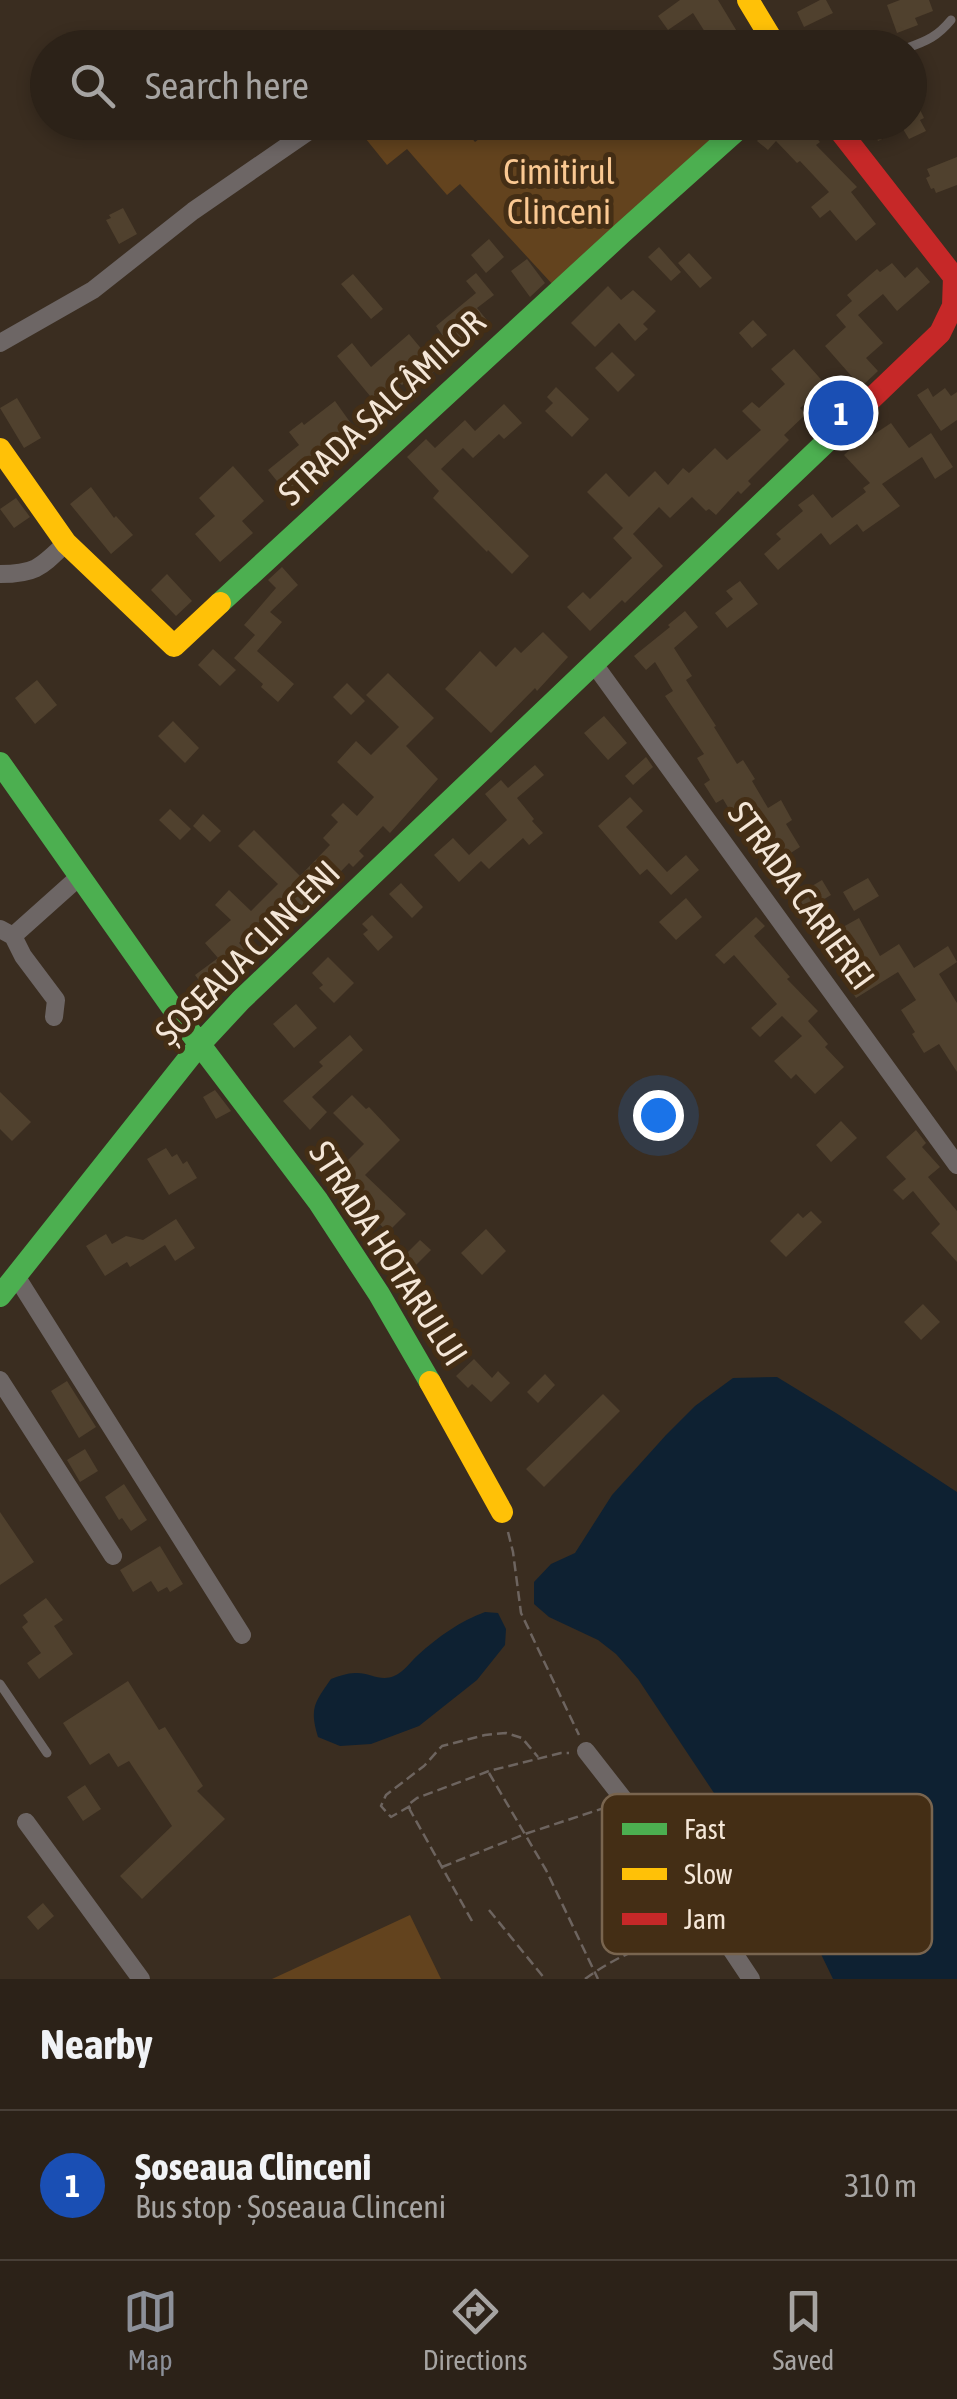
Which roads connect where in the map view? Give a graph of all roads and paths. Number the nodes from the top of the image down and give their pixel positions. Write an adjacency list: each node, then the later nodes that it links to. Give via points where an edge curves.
1 (748, 0): 3 (street)
2 (951, 20): 4 (lane)
3 (767, 30)
4 (927, 41)
5 (296, 140): 10 (street, via 93,290)
6 (726, 140): 12 (street, STRADA SALCÂMILOR, via 174,646)
7 (847, 140): 8 (street)
8 (955, 275): 9 (street)
9 (956, 306): 14 (street, ȘOSEAUA CLINCENI, via 940,333)
10 (0, 343)
11 (0, 449): 12 (street)
12 (66, 544): 13 (street, via 41,567)
13 (0, 574)
14 (594, 664): 19 (street, ȘOSEAUA CLINCENI); 20 (street, STRADA CARIEREI)
15 (0, 764): 16 (street, STRADA HOTARULUI)
16 (79, 877): 17 (street); 19 (street, STRADA HOTARULUI)
17 (6, 933): 18 (street, via 56,1000)
18 (54, 1017)
19 (200, 1044): 21 (street, ȘOSEAUA CLINCENI); 24 (street, STRADA HOTARULUI, via 334,1225 439,1394)
20 (957, 1165)
21 (16, 1276): 22 (street, ȘOSEAUA CLINCENI); 26 (street)
22 (0, 1296)
23 (0, 1380): 25 (street)
24 (502, 1512): 29 (path, via 521,1613)
25 (114, 1556)
26 (242, 1635)
27 (0, 1684): 28 (lane)
28 (47, 1753)
29 (580, 1754): 30 (path); 32 (street)
30 (539, 1758): 31 (path); 33 (path, via 522,1738 506,1733 442,1746 381,1806 390,1818)
31 (488, 1771): 33 (path); 36 (path)
32 (614, 1794)
33 (410, 1806): 37 (path)
34 (602, 1809): 36 (path)
35 (26, 1822): 43 (street)
36 (525, 1834): 37 (path); 42 (path)
37 (442, 1868): 39 (path)
38 (489, 1910): 44 (path)
39 (472, 1921)
40 (626, 1954): 42 (path)
41 (734, 1954): 47 (street)
42 (595, 1972): 45 (path); 46 (path)
43 (141, 1979)
44 (545, 1979)
45 (585, 1979)
46 (598, 1979)
47 (752, 1979)

